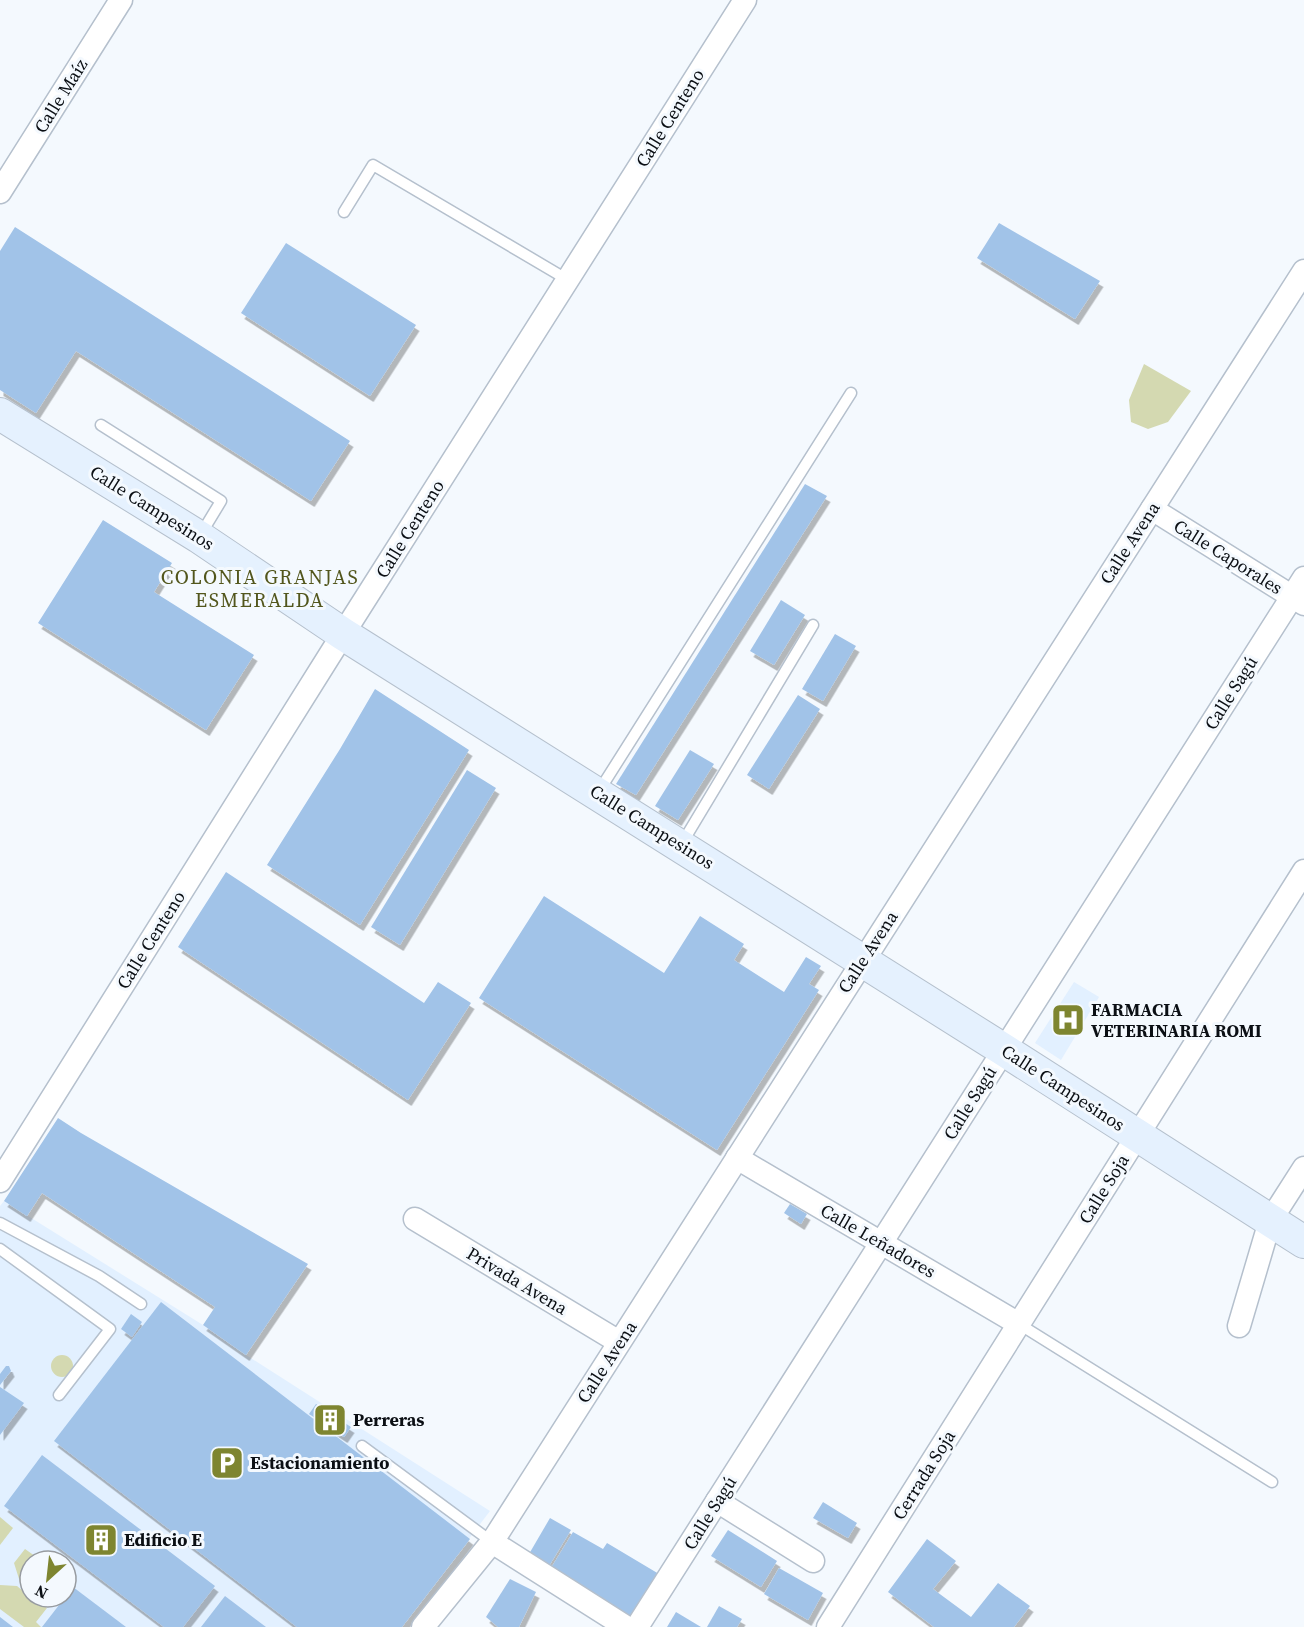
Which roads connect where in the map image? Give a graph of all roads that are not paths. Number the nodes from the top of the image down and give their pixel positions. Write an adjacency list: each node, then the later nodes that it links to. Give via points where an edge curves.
1 (122, 0): 3 (street, Calle Maíz)
2 (745, 0): 6 (street, Calle Centeno)
3 (0, 192)
4 (344, 212): 6 (lane, via 373,165)
5 (1304, 271): 10 (street, Calle Avena)
6 (568, 280): 14 (street, Calle Centeno)
7 (851, 393): 15 (lane)
8 (0, 414): 11 (street, Calle Campesinos)
9 (101, 425): 11 (lane, via 221,501)
10 (1152, 509): 12 (street, Calle Caporales); 18 (street, Calle Avena)
11 (199, 537): 14 (street, Calle Campesinos)
12 (1300, 593): 19 (street, Calle Sagú)
13 (813, 626): 16 (lane)
14 (343, 634): 15 (street, Calle Campesinos); 23 (street, Calle Centeno)
15 (598, 793): 16 (street, Calle Campesinos)
16 (680, 845): 18 (street, Calle Campesinos)
17 (1304, 871): 20 (street, Calle Soja)
18 (863, 961): 19 (street, Calle Campesinos); 21 (street, Calle Avena)
19 (1004, 1050): 20 (street, Calle Campesinos); 28 (street, Calle Sagú)
20 (1137, 1135): 25 (street, Calle Campesinos); 31 (street, Calle Soja)
21 (737, 1158): 28 (street, Calle Leñadores); 33 (street, Calle Avena)
22 (1304, 1168): 25 (street)
23 (0, 1180)
24 (415, 1219): 33 (street, Privada Avena)
25 (1270, 1221): 27 (street, Calle Campesinos); 32 (street)
26 (0, 1222): 30 (lane, via 99,1276)
27 (1304, 1242)
28 (881, 1243): 31 (street, Calle Leñadores); 37 (street, Calle Sagú)
29 (0, 1249): 34 (lane, via 110,1329)
30 (141, 1304)
31 (1019, 1324): 36 (lane); 43 (street, Cerrada Soja)
32 (1239, 1326)
33 (619, 1342): 38 (street, Calle Avena)
34 (59, 1395)
35 (362, 1446): 38 (lane)
36 (1272, 1482)
37 (717, 1501): 39 (street); 42 (street, Calle Sagú)
38 (492, 1542): 40 (street, Calle Avena); 41 (street)
39 (813, 1561)
40 (423, 1627)
41 (626, 1627)
42 (637, 1627)
43 (828, 1627)

